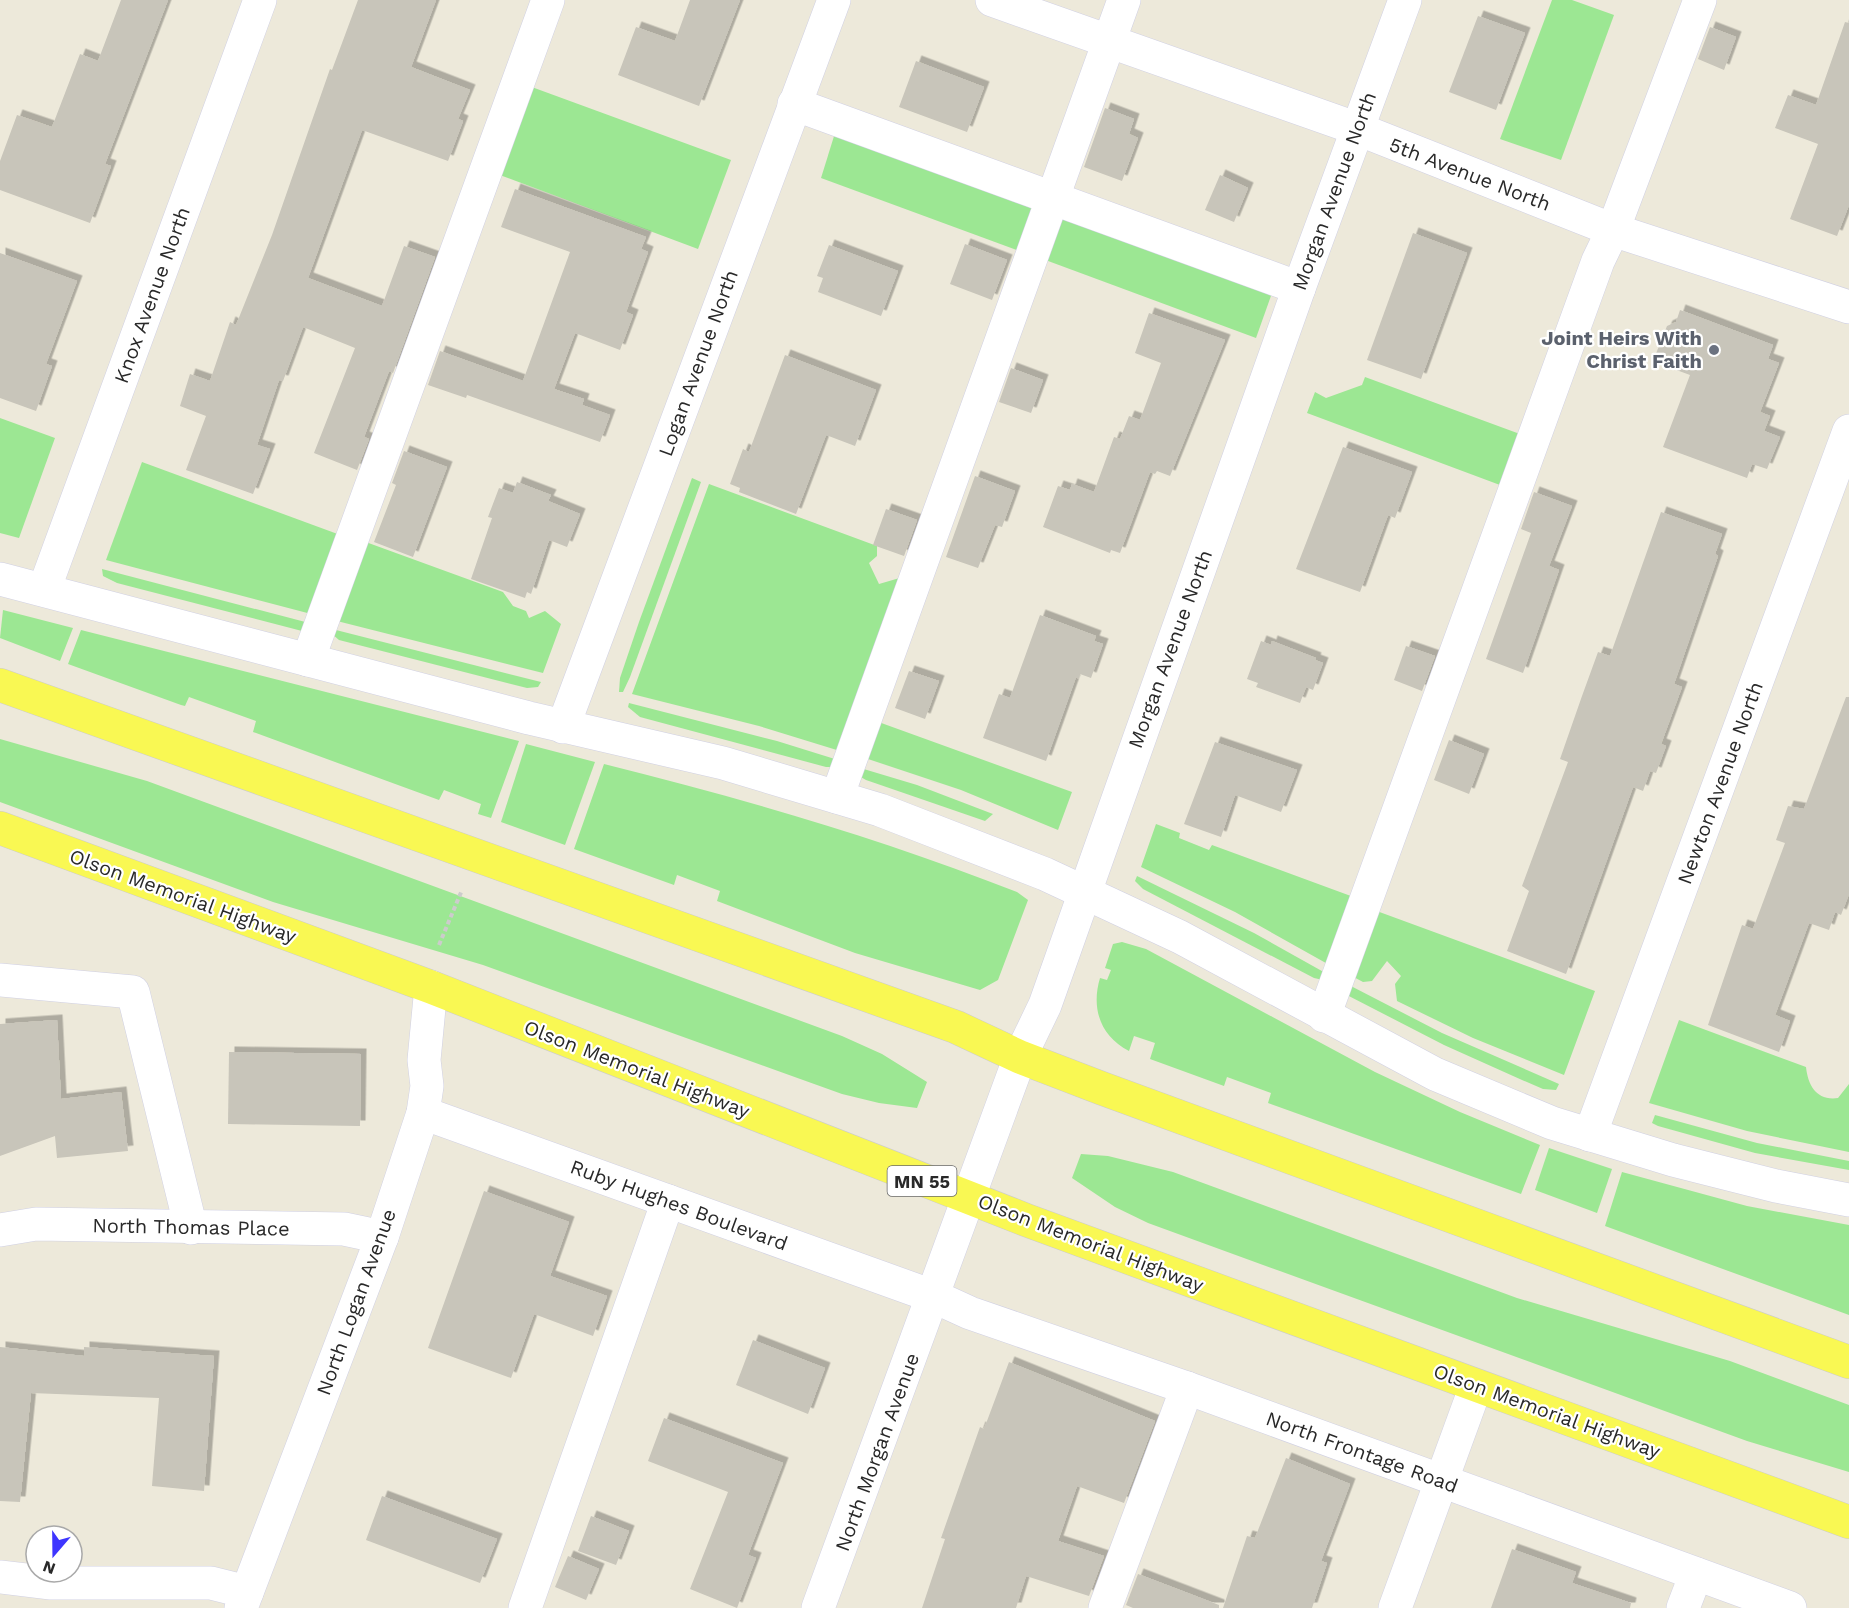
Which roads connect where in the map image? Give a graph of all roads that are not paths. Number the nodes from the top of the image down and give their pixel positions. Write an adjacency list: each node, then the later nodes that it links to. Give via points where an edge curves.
1 (260, 0): 17 (street, Knox Avenue North)
2 (548, 0): 18 (street)
3 (834, 0): 9 (street, Logan Avenue North)
4 (992, 0): 8 (street, 5th Avenue North)
5 (1124, 0): 8 (street)
6 (1405, 0): 10 (street, Morgan Avenue North)
7 (1700, 0): 12 (street)
8 (1108, 43): 10 (street, 5th Avenue North); 11 (street)
9 (794, 104): 11 (street); 20 (street, Logan Avenue North)
10 (1358, 129): 12 (street, 5th Avenue North); 13 (street, Morgan Avenue North)
11 (1053, 198): 13 (street); 21 (street)
12 (1613, 230): 14 (street, 5th Avenue North); 26 (street, via 1598,261)
13 (1299, 288): 23 (street, Morgan Avenue North)
14 (1849, 307)
15 (1849, 431): 29 (street, Newton Avenue North)
16 (0, 579): 17 (street)
17 (44, 590): 18 (street)
18 (308, 660): 20 (street)
19 (0, 685): 27 (main road, via 956,1027)
20 (563, 727): 21 (street, via 723,764)
21 (837, 797): 23 (street, via 880,810)
22 (0, 828): 25 (main road, Olson Memorial Highway / MN 55)
23 (1084, 892): 26 (street, via 1180,937); 27 (street, Morgan Avenue North, via 1045,1005)
24 (0, 980): 33 (street, via 133,992)
25 (431, 987): 28 (street, North Logan Avenue); 30 (main road, Olson Memorial Highway / MN 55)
26 (1324, 1016): 29 (street, via 1435,1074)
27 (1020, 1057): 30 (street, Morgan Avenue North); 37 (main road)
28 (423, 1113): 32 (street, Ruby Hughes Boulevard); 35 (street, North Logan Avenue)
29 (1590, 1135): 31 (street, via 1696,1166)
30 (970, 1198): 36 (street, Morgan Avenue North); 38 (main road, Olson Memorial Highway / MN 55)
31 (1849, 1200)
32 (668, 1201): 36 (street, Ruby Hughes Boulevard); 45 (street)
33 (191, 1228): 34 (street, North Thomas Place, via 36,1224); 35 (street, North Thomas Place, via 344,1229)
34 (0, 1230)
35 (382, 1237): 44 (street, North Logan Avenue)
36 (934, 1296): 39 (street, North Frontage Road, via 970,1313); 46 (street, North Morgan Avenue)
37 (1849, 1362)
38 (1476, 1386): 40 (street); 41 (main road, Olson Memorial Highway / MN 55)
39 (1187, 1388): 40 (street, North Frontage Road); 47 (street)
40 (1443, 1481): 42 (street, North Frontage Road); 48 (street)
41 (1849, 1522)
42 (1696, 1574): 49 (street); 50 (street, North Frontage Road)
43 (0, 1577): 44 (street, via 51,1583 212,1583)
44 (244, 1600)
45 (525, 1608)
46 (819, 1608)
47 (1105, 1608)
48 (1395, 1608)
49 (1683, 1608)
50 (1790, 1608)

